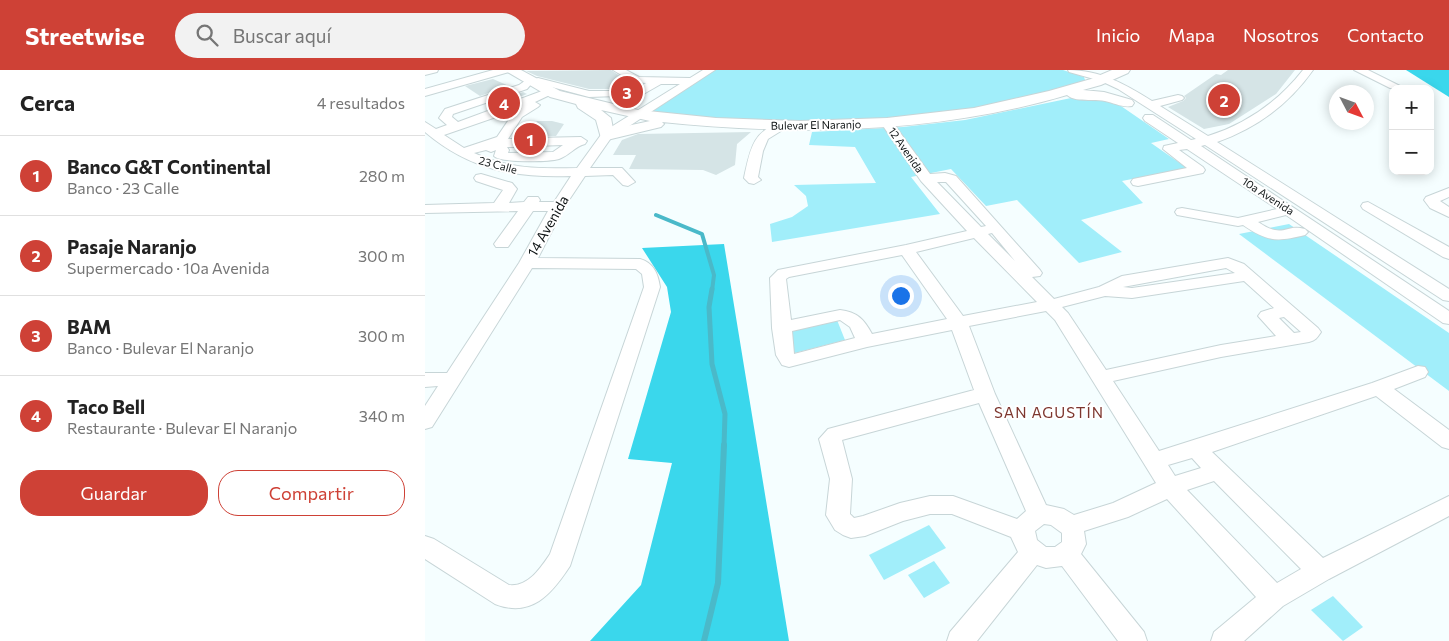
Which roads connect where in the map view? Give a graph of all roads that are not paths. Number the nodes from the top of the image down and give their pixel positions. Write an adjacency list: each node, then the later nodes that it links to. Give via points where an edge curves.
1 (433, 70): 10 (street)
2 (505, 70): 16 (street)
3 (511, 70): 17 (main road, Bulevar El Naranjo)
4 (618, 70): 14 (street, via 637,80)
5 (710, 70): 15 (street, 14 Avenida)
6 (1073, 70): 13 (street, 10a Avenida)
7 (1308, 70): 36 (street, via 1290,95 1256,120)
8 (1359, 70): 18 (street)
9 (1121, 71): 13 (main road, Bulevar El Naranjo); 27 (main road, via 1119,80)
10 (425, 72)
11 (451, 73): 16 (street)
12 (425, 78): 19 (street)
13 (1096, 79): 22 (main road, Bulevar El Naranjo); 27 (street, 10a Avenida)
14 (660, 80): 15 (street); 17 (street, via 636,94 618,95 589,94 565,87)
15 (692, 81): 29 (street, 14 Avenida)
16 (463, 83): 19 (street)
17 (523, 83): 20 (main road, Bulevar El Naranjo); 24 (street, via 534,96); 25 (street)
18 (1392, 85)
19 (437, 90): 21 (street)
20 (552, 92): 24 (street); 26 (main road, Bulevar El Naranjo); 40 (street, via 520,112 501,140)
21 (425, 93)
22 (1052, 95): 27 (main road, via 1089,94); 30 (main road, Bulevar El Naranjo, via 974,112)
23 (1176, 97): 27 (street)
24 (532, 99): 32 (street)
25 (486, 100): 28 (street, via 467,110 475,115); 32 (street, via 447,114 445,118)
26 (575, 100): 29 (main road, Bulevar El Naranjo); 35 (main road, via 601,116)
27 (1140, 102): 36 (street, 10a Avenida); 39 (street, 10a Avenida)
28 (487, 113)
29 (638, 115): 31 (main road, Bulevar El Naranjo); 35 (street, 14 Avenida)
30 (887, 123): 34 (main road, Bulevar El Naranjo, via 783,126); 43 (street, 12 Avenida)
31 (716, 124): 34 (main road, Bulevar El Naranjo); 35 (main road, via 653,124)
32 (457, 127): 33 (street)
33 (429, 130): 40 (street, 23 Calle)
34 (759, 131): 44 (street, via 752,167 751,178)
35 (604, 138): 37 (street); 41 (street, 14 Avenida)
36 (1207, 140): 39 (street); 47 (street, 10a Avenida)
37 (575, 141): 38 (street); 38 (street, via 560,154 548,157 503,157)
38 (506, 143): 40 (street)
39 (1187, 145): 46 (street, via 1169,150 1197,170); 48 (street, 10a Avenida)
40 (465, 154): 41 (street, 23 Calle, via 479,161 523,172)
41 (581, 172): 45 (street, 23 Calle, via 617,171); 50 (street, 14 Avenida)
42 (481, 178): 52 (street, via 510,189)
43 (926, 178): 59 (street, 12 Avenida, via 951,179); 60 (street, 12 Avenida)
44 (754, 180)
45 (628, 182)
46 (1138, 182)
47 (1277, 185): 48 (street); 66 (street, 10a Avenida)
48 (1259, 190): 55 (street, 10a Avenida)
49 (1449, 192): 57 (street, via 1431,200)
50 (561, 202): 51 (street); 65 (street, 14 Avenida)
51 (531, 203): 52 (street); 62 (street)
52 (502, 204): 54 (street)
53 (1368, 206): 64 (street)
54 (425, 210)
55 (1289, 210): 58 (street); 69 (street, 10a Avenida)
56 (1182, 212): 58 (street)
57 (1449, 213)
58 (1247, 221): 61 (street, via 1276,237)
59 (992, 223): 60 (street); 67 (street, 12 Avenida)
60 (972, 228): 63 (street); 67 (street, 12 Avenida)
61 (1300, 232)
62 (502, 244)
63 (906, 250): 70 (street); 71 (street, via 784,273 778,278)
64 (1449, 254)
65 (527, 263): 76 (street, 14 Avenida); 89 (street, via 641,264 650,273 652,287 561,559 536,589 520,598 504,596)
66 (1449, 296)
67 (1057, 308): 68 (street, via 1105,291 1132,293 1247,276); 70 (street); 75 (street)
68 (1287, 310): 72 (street, via 1267,316); 72 (street, via 1312,332 1309,336)
69 (1449, 319)
70 (958, 322): 73 (street); 79 (street)
71 (781, 328): 73 (street, via 847,315 853,318); 73 (street, via 789,361)
72 (1290, 340): 75 (street, via 1221,351)
73 (866, 341)
74 (1418, 372): 78 (street)
75 (1099, 378): 83 (street)
76 (451, 379): 77 (street); 80 (street, 14 Avenida)
77 (425, 380)
78 (1379, 388): 81 (street); 82 (street)
79 (985, 394): 88 (street); 88 (street, via 835,434 829,439 841,479 838,515 851,528 930,505 953,505)
80 (425, 422)
81 (1449, 442)
82 (1196, 449): 83 (street); 84 (street)
83 (1154, 461): 85 (street)
84 (1217, 471): 85 (street); 91 (street)
85 (1170, 487): 87 (street, via 1120,510); 92 (street)
86 (1449, 505): 91 (street)
87 (1070, 526): 88 (street, via 1058,517); 90 (street, via 1075,541)
88 (1031, 533): 90 (street, via 1048,558); 93 (street)
89 (425, 546)
90 (1067, 554): 94 (street)
91 (1320, 571): 92 (street)
92 (1274, 598): 95 (street)
93 (960, 641)
94 (1134, 641)
95 (1224, 641)

